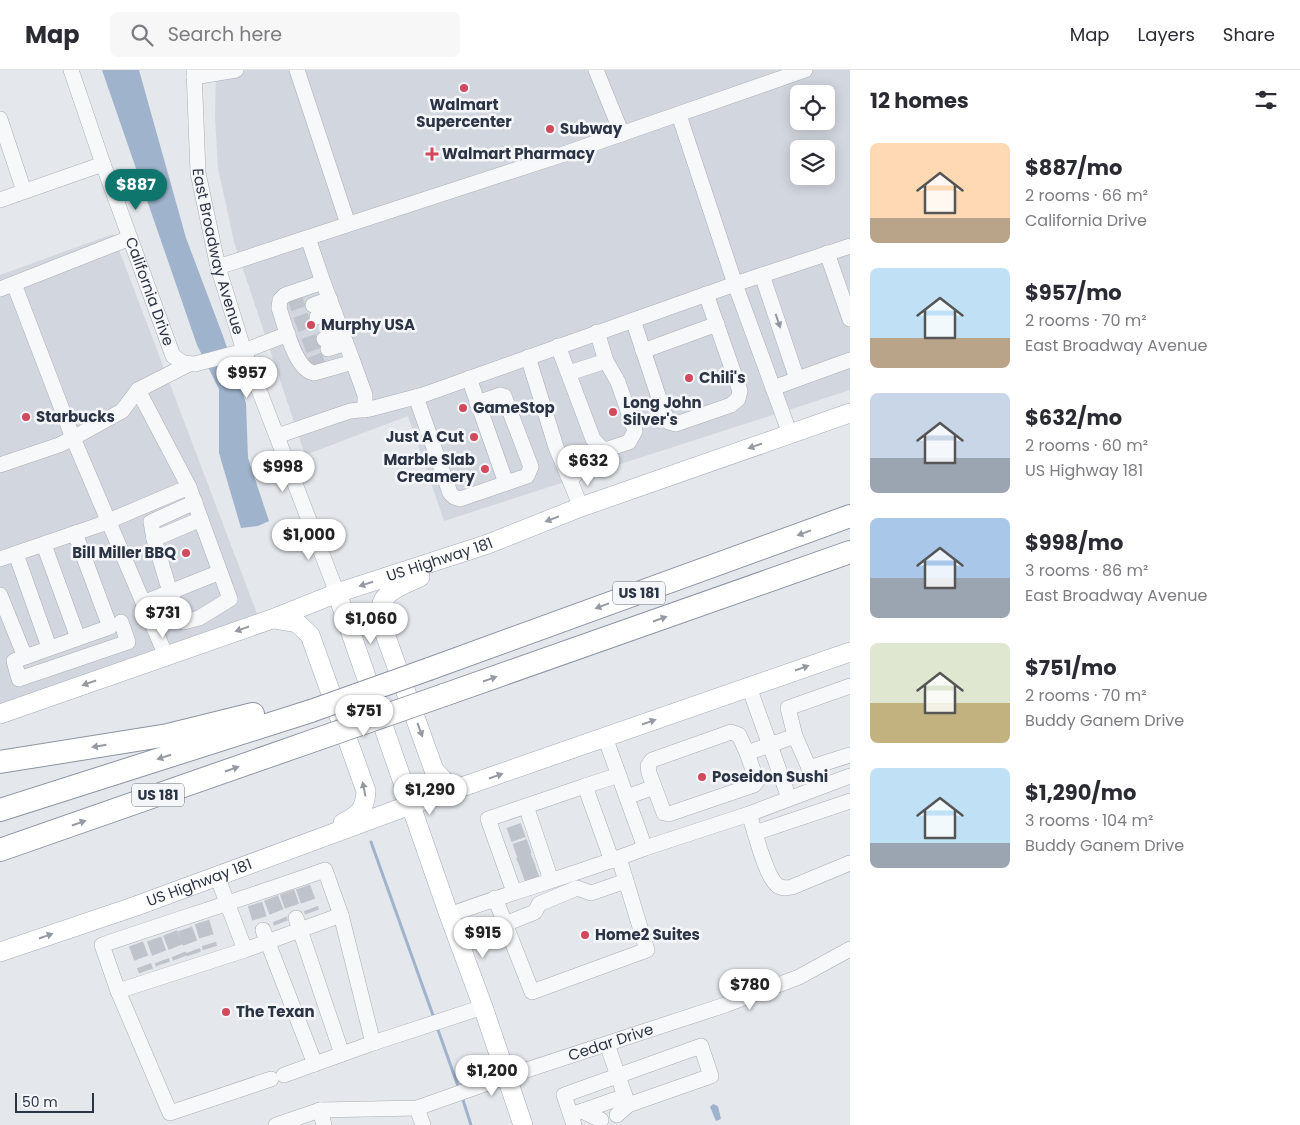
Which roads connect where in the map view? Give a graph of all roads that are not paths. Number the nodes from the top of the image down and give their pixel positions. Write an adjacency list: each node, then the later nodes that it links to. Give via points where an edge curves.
1 (71, 70): 10 (street, California Drive)
2 (236, 70): 6 (street)
3 (298, 70): 13 (street)
4 (596, 70): 9 (street)
5 (805, 70): 7 (street)
6 (194, 74): 18 (street, East Broadway Avenue, via 198,172)
7 (679, 114): 9 (street); 20 (street)
8 (0, 120): 11 (street)
9 (622, 134): 13 (street)
10 (103, 164): 11 (street); 14 (street, California Drive)
11 (24, 191): 12 (street)
12 (0, 200)
13 (348, 224): 15 (street)
14 (130, 238): 21 (street); 32 (street, California Drive)
15 (308, 238): 18 (street); 23 (street)
16 (850, 246): 17 (street)
17 (827, 253): 19 (street); 25 (street)
18 (218, 267): 34 (street, East Broadway Avenue)
19 (762, 274): 20 (street); 42 (street, one-way to 42)
20 (735, 284): 22 (street); 43 (street)
21 (7, 287): 51 (street)
22 (706, 294): 26 (street); 27 (street)
23 (328, 295): 23 (street, via 313,306); 24 (street, via 285,295 280,300); 30 (street)
24 (288, 318): 30 (street, via 308,372 314,373); 34 (street)
25 (850, 319)
26 (633, 320): 28 (street); 33 (street)
27 (716, 324): 33 (street); 33 (street, via 740,390 738,399 731,405 676,424 669,422)
28 (597, 332): 29 (street); 37 (street)
29 (558, 346): 35 (street); 39 (street)
30 (347, 347): 31 (street); 47 (street, via 365,395)
31 (328, 349)
32 (170, 350): 38 (street, California Drive, via 178,360); 40 (street)
33 (643, 351)
34 (238, 352): 38 (street); 50 (street, East Broadway Avenue)
35 (528, 357): 41 (street); 54 (street, via 556,447)
36 (850, 360): 42 (street)
37 (606, 361): 39 (street); 52 (street, via 618,382 635,431 630,442 605,450)
38 (189, 364): 40 (street)
39 (569, 373): 52 (street, via 593,439)
40 (165, 377): 44 (street)
41 (469, 378): 45 (street); 46 (street)
42 (797, 379): 43 (street)
43 (773, 388): 49 (street)
44 (138, 390): 51 (street, via 122,411); 56 (street)
45 (416, 397): 47 (street); 55 (street, via 454,497 460,499)
46 (477, 403): 55 (street); 55 (street, via 504,396 531,467 527,476)
47 (365, 410): 50 (street, via 350,411)
48 (850, 412): 49 (main road, US Highway 181)
49 (790, 434): 58 (main road, US Highway 181, one-way to 58)
50 (277, 436): 71 (street, East Broadway Avenue)
51 (73, 438): 53 (street); 61 (street)
52 (602, 448): 54 (street)
53 (0, 465)
54 (570, 480): 58 (street)
55 (506, 483)
56 (189, 487): 57 (street); 61 (street)
57 (195, 502): 60 (street); 63 (street, via 151,522)
58 (581, 507): 64 (main road, US Highway 181, one-way to 64)
59 (850, 516): 83 (highway, US 181, one-way to 83, bridge)
60 (201, 518): 63 (street); 69 (street)
61 (108, 521): 62 (street); 73 (street)
62 (75, 533): 65 (street); 75 (street)
63 (154, 539): 70 (street)
64 (488, 544): 71 (main road, US Highway 181, one-way to 71); 95 (main road, one-way to 95, via 398,587 384,596 380,610 380,620 434,770 446,783)
65 (44, 545): 67 (street); 76 (street)
66 (850, 552): 104 (highway, US 181, one-way to 66, bridge)
67 (16, 554): 68 (street); 77 (street)
68 (0, 559)
69 (220, 572): 70 (street); 70 (street, via 230,599 199,618 183,622)
70 (170, 592): 73 (street)
71 (337, 593): 74 (main road, US Highway 181); 99 (main road)
72 (0, 596): 80 (street)
73 (145, 607): 75 (street); 79 (street)
74 (272, 619): 79 (main road, US Highway 181, one-way to 79); 105 (main road, one-way to 74, via 357,816 363,807 366,791 310,635 298,623)
75 (116, 624): 76 (street); 80 (street, via 128,642 19,679 14,661)
76 (78, 638): 77 (street)
77 (49, 648): 80 (street)
78 (850, 652): 82 (main road, US Highway 181, one-way to 78)
79 (166, 656): 84 (main road, US Highway 181, one-way to 84)
80 (25, 657)
81 (850, 686): 85 (street, via 788,708)
82 (749, 687): 86 (main road, US Highway 181, one-way to 82); 87 (street)
83 (306, 712): 90 (highway, one-way to 90, via 265,712 168,735); 101 (highway, US 181, one-way to 101)
84 (0, 714)
85 (794, 736): 87 (street); 89 (street, via 808,768)
86 (605, 737): 91 (street); 95 (main road, US Highway 181, one-way to 86)
87 (770, 744): 88 (street); 97 (street)
88 (747, 753): 94 (street, via 739,734 731,732 652,760 648,766); 94 (street, via 757,781 754,785 669,814 664,813)
89 (850, 755)
90 (0, 762)
91 (619, 775): 93 (street); 96 (street)
92 (850, 776): 97 (street)
93 (585, 786): 100 (street); 108 (street)
94 (654, 787): 96 (street)
95 (460, 788): 99 (main road, US Highway 181)
96 (627, 797): 106 (street)
97 (789, 798): 102 (street)
98 (850, 800): 103 (street)
99 (410, 805): 105 (main road, US Highway 181); 118 (main road)
100 (526, 806): 109 (street, via 529,828); 112 (street, via 488,819 502,838)
101 (0, 810)
102 (749, 814): 103 (street); 106 (street)
103 (756, 833): 111 (street, via 769,875 777,886 783,888)
104 (44, 835): 107 (highway, US 181); 110 (highway, via 21,854)
105 (292, 848): 113 (main road, US Highway 181)
106 (645, 848): 108 (street)
107 (0, 850)
108 (615, 859): 109 (street); 114 (street)
109 (541, 860): 112 (street)
110 (0, 862)
111 (850, 863)
112 (513, 870): 115 (street)
113 (218, 876): 116 (street); 119 (main road, US Highway 181)
114 (626, 881): 121 (street, via 591,893 577,888 540,904 535,912); 121 (street, via 647,950 532,992)
115 (495, 898): 118 (street); 121 (street)
116 (228, 902): 117 (street, via 253,900 325,870); 123 (street, via 176,926); 125 (street)
117 (341, 915): 120 (street, via 314,918); 129 (street)
118 (449, 915): 128 (main road)
119 (93, 921): 123 (street); 126 (main road, US Highway 181, one-way to 119)
120 (298, 924): 122 (street); 131 (street)
121 (505, 924)
122 (266, 936): 125 (street); 132 (street)
123 (102, 945): 127 (street)
124 (850, 949): 130 (street, Cedar Drive, via 799,977)
125 (245, 950): 127 (street, via 212,954 148,976)
126 (0, 952)
127 (118, 991): 132 (street, via 170,1113)
128 (483, 1007): 129 (street); 134 (main road)
129 (373, 1043): 131 (street)
130 (607, 1044): 133 (street); 134 (street, Cedar Drive)
131 (342, 1054): 132 (street)
132 (315, 1064)
133 (617, 1075): 135 (street); 135 (street, via 701,1046 711,1076); 138 (street, via 564,1095)
134 (505, 1076): 136 (street, Cedar Drive); 143 (main road)
135 (623, 1105): 138 (street)
136 (417, 1108): 137 (street, Cedar Drive); 142 (street)
137 (320, 1110): 140 (street, Cedar Drive); 141 (street)
138 (575, 1117): 139 (street)
139 (601, 1120)
140 (276, 1125)
141 (324, 1125)
142 (423, 1125)
143 (522, 1125)

